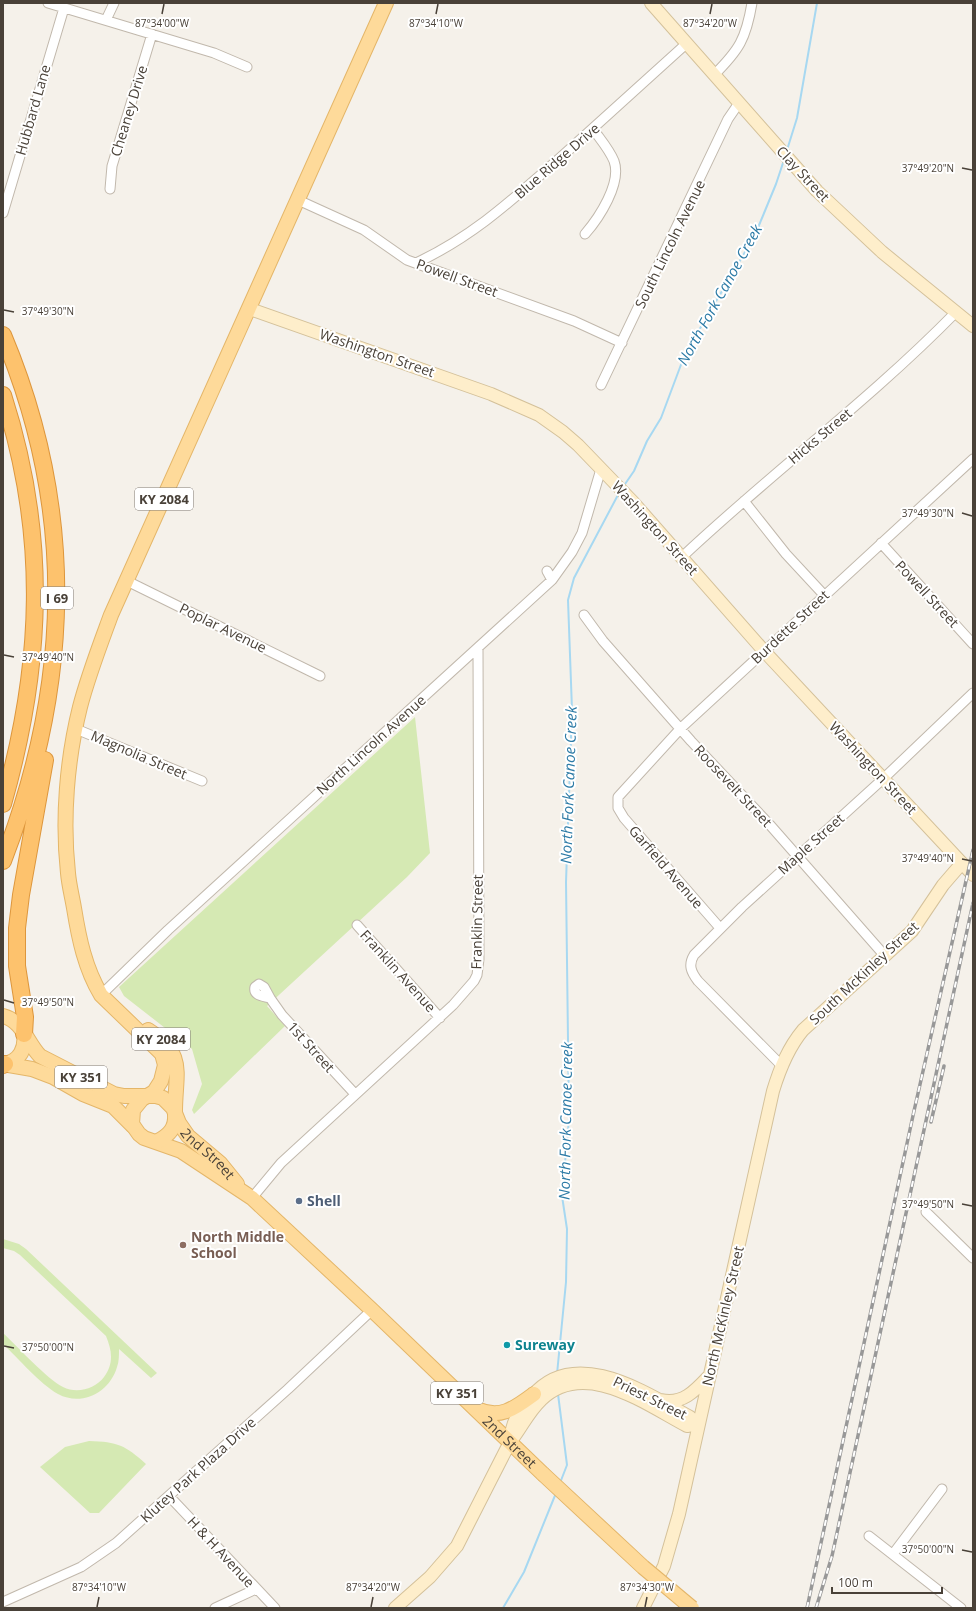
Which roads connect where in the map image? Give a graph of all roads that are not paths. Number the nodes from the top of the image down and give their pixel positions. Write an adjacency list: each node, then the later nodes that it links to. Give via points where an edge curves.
1 (48, 3): 6 (street)
2 (114, 3): 7 (street)
3 (386, 3): 15 (main road, KY 2084)
4 (651, 3): 9 (street, Clay Street)
5 (752, 3): 11 (street, via 744,38 734,54)
6 (64, 8): 7 (street); 16 (street, Hubbard Lane)
7 (106, 20): 8 (street)
8 (152, 34): 10 (street, via 214,53); 14 (street, Cheaney Drive, via 112,166)
9 (686, 44): 11 (street, Clay Street); 13 (street, Blue Ridge Drive)
10 (247, 67)
11 (714, 75): 12 (street, Clay Street)
12 (739, 103): 20 (street, Clay Street, via 817,191 882,252); 23 (street, South Lincoln Avenue, via 728,119)
13 (593, 129): 17 (street, via 613,160 616,176 603,208 593,226); 18 (street, Blue Ridge Drive, via 480,226)
14 (110, 189)
15 (298, 200): 18 (street, Powell Street, via 364,230 401,258); 19 (main road, KY 2084)
16 (3, 213)
17 (585, 234)
18 (416, 263): 23 (street, Powell Street, via 574,321)
19 (250, 309): 27 (street, Washington Street, via 473,387 539,415 578,445); 33 (main road, KY 2084)
20 (956, 312): 21 (street, Clay Street); 28 (street, Hicks Street, via 888,377)
21 (973, 326)
22 (3, 335): 36 (highway, I 69, via 30,407 48,489 55,551)
23 (622, 343): 24 (street, South Lincoln Avenue)
24 (601, 385)
25 (3, 395): 42 (highway, I 69, via 23,468 33,540 35,625)
26 (973, 459): 29 (street, Burdette Street)
27 (601, 469): 30 (street, Washington Street); 32 (street, North Lincoln Avenue, via 582,533)
28 (744, 501): 30 (street, Hicks Street); 34 (street, via 786,554)
29 (881, 542): 34 (street, Burdette Street); 37 (street, Powell Street)
30 (682, 557): 39 (street, Washington Street)
31 (547, 571): 32 (street)
32 (552, 580): 38 (street, North Lincoln Avenue)
33 (126, 582): 40 (street, Poplar Avenue); 44 (main road, KY 2084, via 96,655)
34 (824, 595): 39 (street, Burdette Street)
35 (584, 615): 43 (street, Roosevelt Street, via 603,641)
36 (56, 639): 51 (highway, I 69, via 50,692 32,775); 62 (highway, via 50,730 17,928 17,966 25,1016)
37 (973, 644)
38 (478, 648): 57 (street, North Lincoln Avenue, via 166,932); 61 (street, Franklin Street, via 479,967 469,987)
39 (764, 650): 43 (street, Burdette Street); 46 (street, Washington Street)
40 (320, 676)
41 (973, 693): 46 (street, Maple Street)
42 (26, 708): 45 (highway, via 12,753); 49 (highway, I 69)
43 (681, 728): 48 (street, Burdette Street, via 621,792); 50 (street, Roosevelt Street)
44 (76, 729): 47 (street, Magnolia Street); 57 (main road, KY 2084, via 66,818 68,874 81,946)
45 (3, 772)
46 (884, 778): 50 (street, Maple Street); 52 (street, Washington Street)
47 (202, 781)
48 (617, 803): 55 (street, Garfield Avenue, via 624,818)
49 (3, 804)
50 (798, 857): 55 (street, Maple Street); 56 (street, Roosevelt Street)
51 (3, 861)
52 (962, 863): 53 (street, Washington Street); 56 (street, South McKinley Street, via 943,885 912,931)
53 (973, 876)
54 (356, 925): 61 (street, Franklin Avenue)
55 (720, 928): 64 (street, Maple Street, via 694,955 690,966 693,974 719,1004)
56 (885, 956): 64 (street, South McKinley Street, via 803,1030 790,1047)
57 (101, 995): 59 (main road, KY 2084)
58 (270, 998): 65 (street, 1st Street, via 282,1015)
59 (120, 1011): 66 (main road, KY 2084, via 165,1060 161,1081); 67 (main road, KY 2084, via 164,1041 174,1055 177,1071)
60 (3, 1016): 62 (main road, 2nd Street / KY 351, via 18,1024)
61 (440, 1018): 65 (street, Franklin Street)
62 (24, 1034): 63 (main road, 2nd Street, via 21,1054 13,1062); 66 (main road, 2nd Street / KY 351, via 40,1056 105,1090 124,1096)
63 (4, 1064): 68 (main road, 2nd Street / KY 351, via 41,1072 83,1094 105,1102 119,1111)
64 (782, 1065): 74 (street, North McKinley Street, via 773,1092)
65 (355, 1094): 70 (street, Franklin Street)
66 (149, 1096): 67 (main road, 2nd Street / KY 351, via 163,1098 169,1102); 68 (main road, via 142,1099 133,1110)
67 (175, 1113): 69 (main road, 2nd Street, via 172,1131); 70 (main road, 2nd Street / KY 351, via 188,1136 220,1163)
68 (133, 1126): 69 (main road, 2nd Street / KY 351, via 144,1138)
69 (158, 1142): 70 (main road, 2nd Street / KY 351, via 181,1150)
70 (247, 1194): 73 (main road, 2nd Street / KY 351)
71 (926, 1212): 72 (street)
72 (973, 1258)
73 (372, 1310): 78 (main road, 2nd Street / KY 351); 82 (street, Klutey Park Plaza Drive)
74 (709, 1376): 77 (street, via 692,1394 680,1400); 79 (street, North McKinley Street)
75 (575, 1379): 76 (street, Priest Street, via 554,1390); 77 (street, Priest Street, via 586,1373 606,1376); 79 (street, Priest Street, via 611,1387 687,1426)
76 (538, 1394): 78 (main road, via 505,1413 490,1414); 80 (street, Priest Street, via 518,1414 511,1427)
77 (656, 1399): 79 (street, Priest Street)
78 (472, 1407): 80 (main road, 2nd Street / KY 351)
79 (698, 1424): 90 (street, North McKinley Street, via 664,1566)
80 (510, 1442): 89 (street, Priest Street, via 457,1546 430,1577); 91 (main road, 2nd Street / KY 351, bridge, via 643,1567)
81 (942, 1489): 84 (street)
82 (169, 1496): 85 (street, H & H Avenue); 86 (street, Klutey Park Plaza Drive, via 94,1560)
83 (869, 1536): 84 (street)
84 (893, 1554): 92 (street)
85 (256, 1589): 87 (street); 88 (street, H & H Avenue)
86 (3, 1602)
87 (216, 1608)
88 (275, 1608)
89 (395, 1608)
90 (643, 1608)
91 (692, 1608)
92 (961, 1608)

